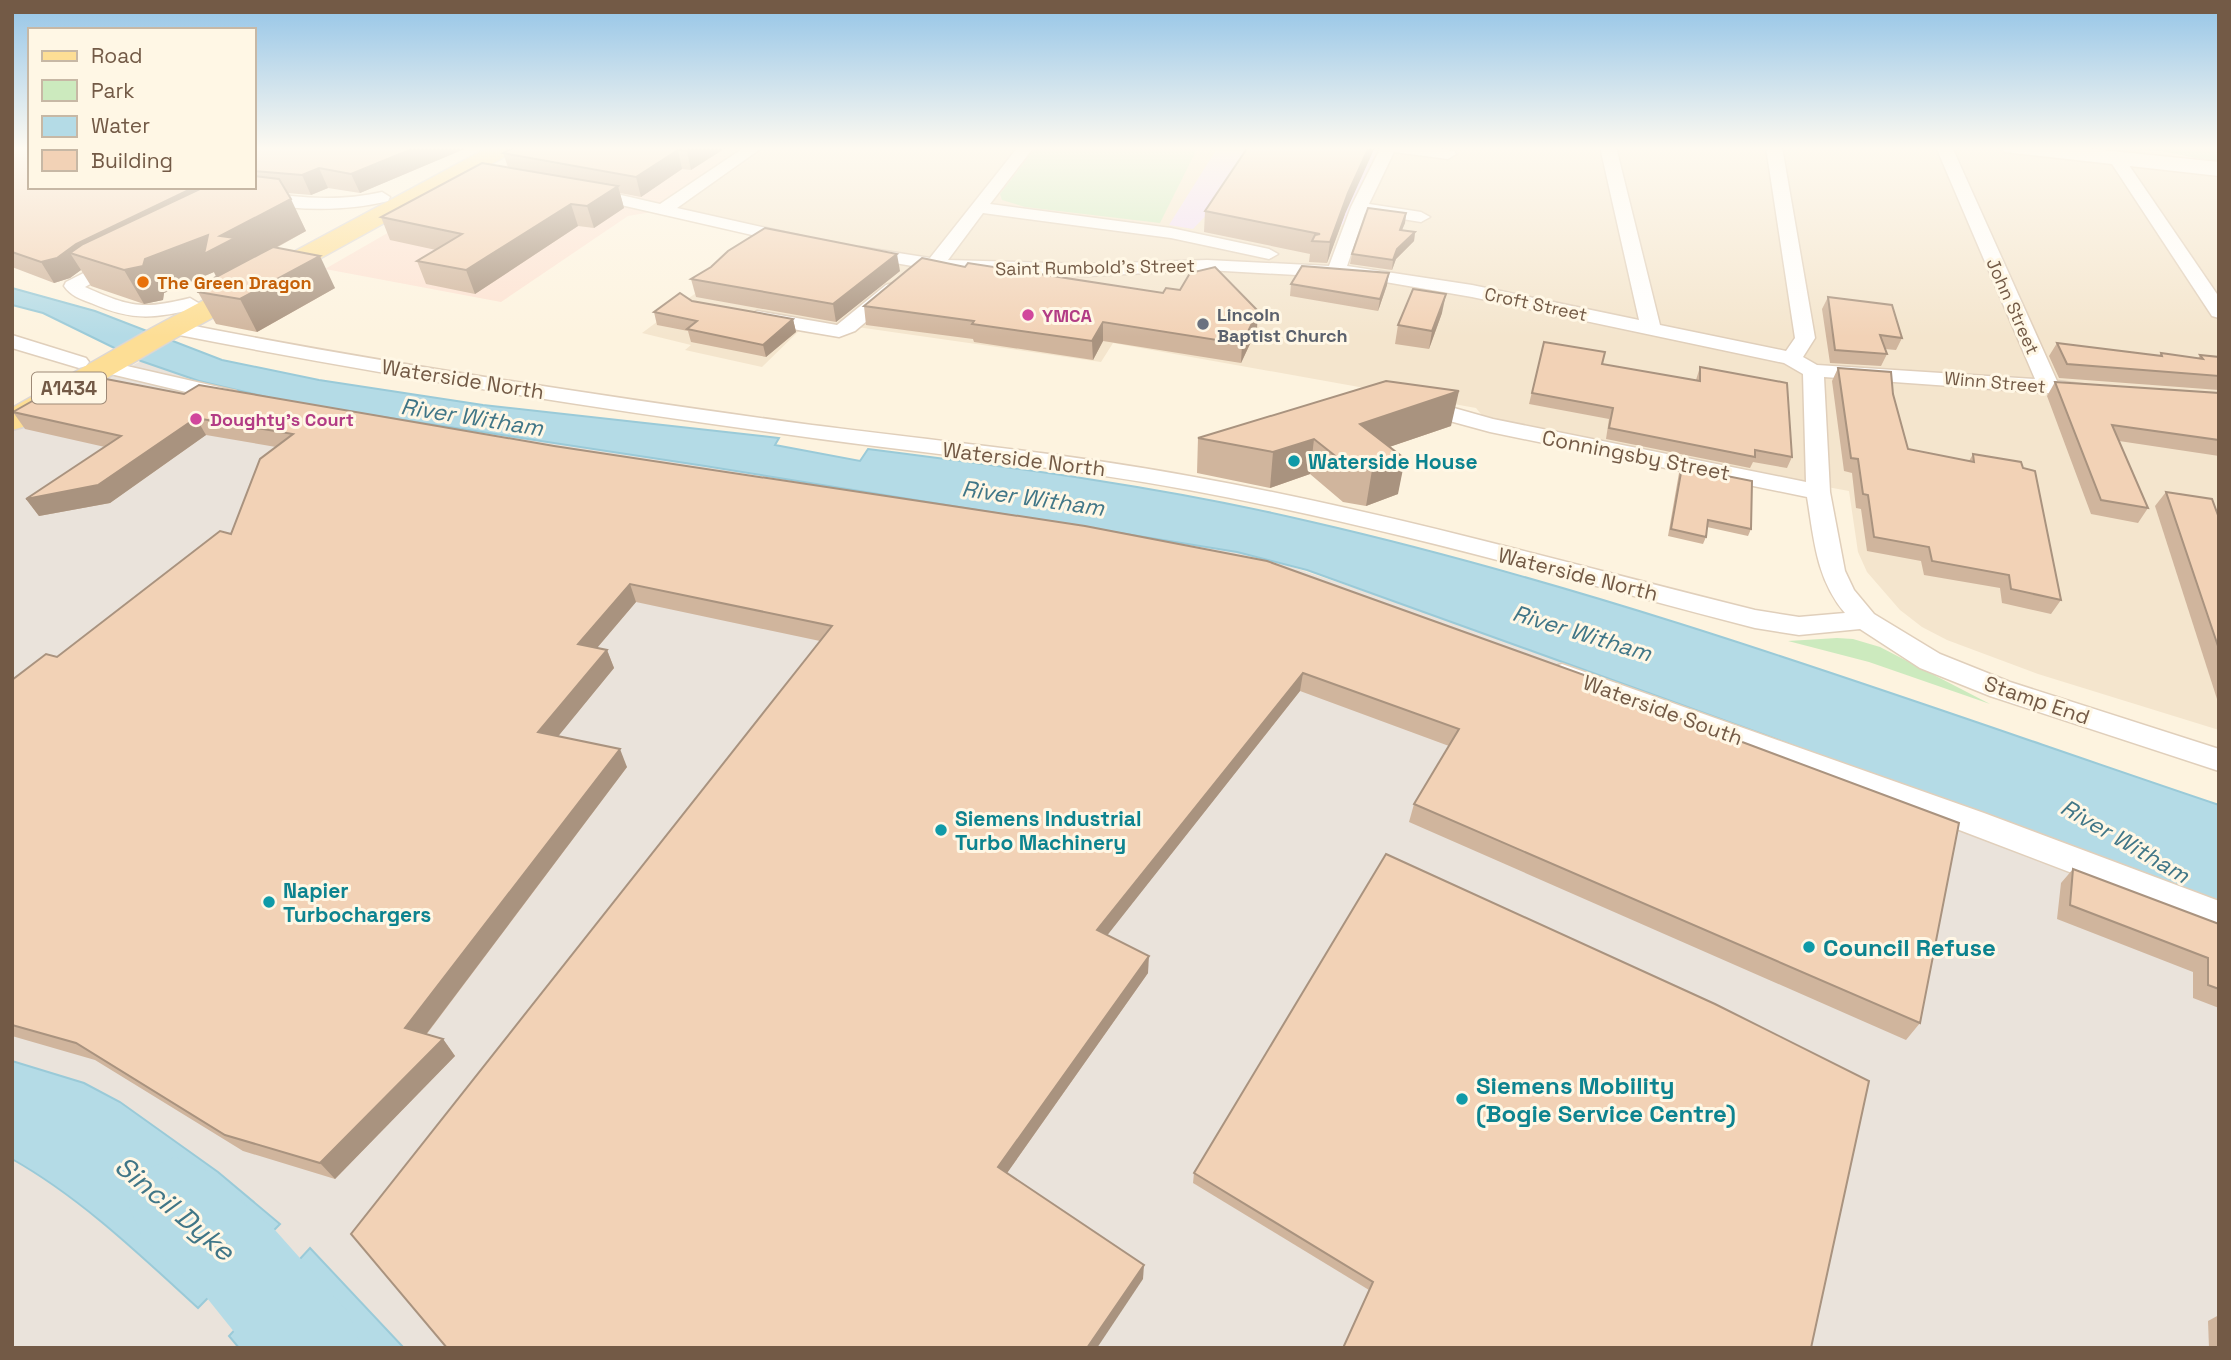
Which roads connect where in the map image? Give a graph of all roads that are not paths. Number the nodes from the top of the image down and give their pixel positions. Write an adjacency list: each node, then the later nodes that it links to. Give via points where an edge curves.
1 (320, 210): 14 (street, via 332,214)
2 (367, 210): 14 (main road, A1434)
3 (370, 210): 25 (main road, A1434)
4 (670, 210): 15 (street)
5 (979, 210): 19 (street)
6 (1000, 210): 18 (street, Croft Street, via 1171,233)
7 (1358, 210): 20 (street)
8 (1376, 210): 13 (street)
9 (1623, 210): 24 (street)
10 (1784, 210): 27 (street, via 1805,338)
11 (1972, 210): 30 (street, John Street)
12 (2151, 210): 22 (street)
13 (1421, 217)
14 (337, 223): 21 (main road, A1434)
15 (811, 243)
16 (838, 248): 19 (street, Saint Rumbold's Street)
17 (136, 251): 21 (street, via 74,286 129,313)
18 (1276, 261): 19 (street, Saint Rumbold's Street, via 1038,270); 20 (street, Croft Street)
19 (930, 264): 23 (street, via 839,331)
20 (1337, 270): 24 (street, Croft Street, via 1399,277)
21 (190, 304): 25 (main road, A1434)
22 (2219, 312)
23 (736, 313)
24 (1651, 328): 27 (street, Croft Street)
25 (160, 330): 28 (main road, A1434); 37 (street, Waterside North, via 633,407 1105,468 1193,483 1447,541 1755,619 1799,626)
26 (12, 341): 28 (street)
27 (1790, 358): 29 (street, Croft Street)
28 (103, 359): 32 (main road, A1434); 33 (street, via 184,388); 35 (main road, A1434)
29 (1813, 372): 30 (street, Winn Street); 36 (street, Stamp End)
30 (2049, 387): 31 (street, Winn Street)
31 (2114, 392)
32 (12, 399)
33 (255, 402)
34 (1454, 415): 36 (street, Conningsby Street)
35 (12, 421)
36 (1818, 492): 37 (street, Stamp End, via 1832,571 1843,594)
37 (1865, 620): 39 (street, Stamp End, via 1930,661 2000,689)
38 (1544, 667): 40 (street, Waterside South)
39 (2219, 760)
40 (2219, 915)

